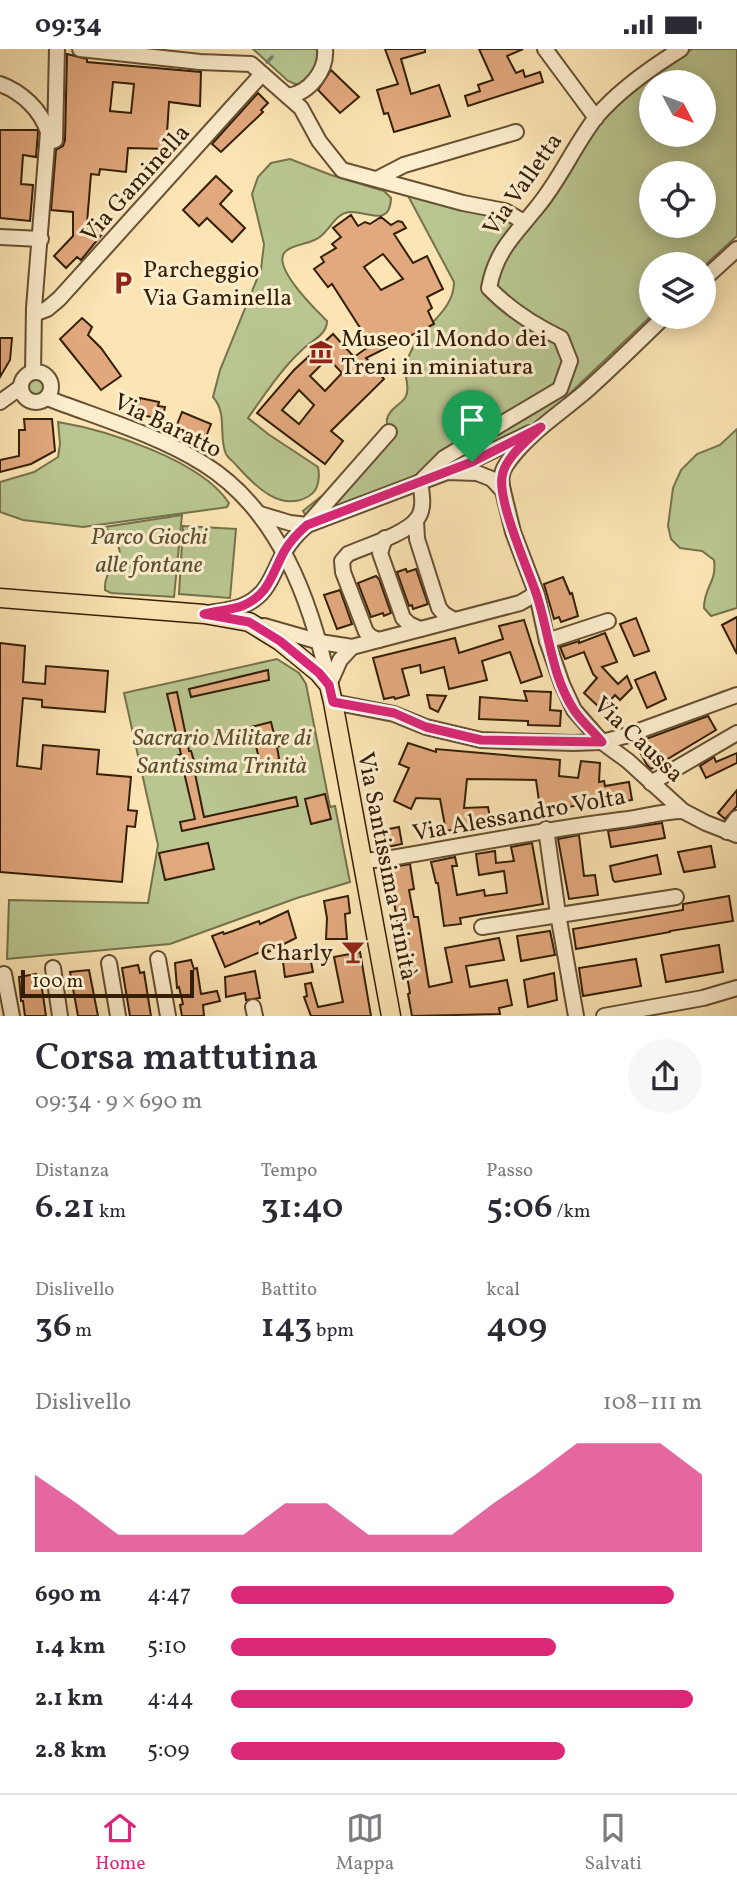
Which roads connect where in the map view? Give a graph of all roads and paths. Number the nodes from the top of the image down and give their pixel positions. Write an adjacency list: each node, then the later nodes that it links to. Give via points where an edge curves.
1 (57, 49): 11 (street, via 55,140)
2 (80, 49): 6 (street, via 251,64)
3 (325, 49): 8 (street, via 321,71 299,94)
4 (545, 49): 9 (street)
5 (681, 49): 9 (street, Via Valletta, via 622,92)
6 (262, 74): 8 (street); 18 (street, Via Gaminella, via 59,299)
7 (0, 84): 11 (street, via 34,106 44,120)
8 (288, 96): 12 (street, via 342,170)
9 (596, 118): 13 (street, Via Valletta)
10 (516, 132): 12 (street, via 404,165)
11 (48, 144): 15 (street)
12 (377, 179): 13 (street, via 505,211)
13 (524, 222): 27 (street, Via Valletta, via 504,246 489,288 536,326 561,338 570,361 567,372 560,389 444,458)
14 (0, 237): 15 (street)
15 (41, 239): 18 (street)
16 (737, 249): 17 (street)
17 (716, 268)
18 (34, 314): 20 (street, via 32,354)
19 (651, 329): 24 (street)
20 (38, 373): 21 (street, via 23,379); 22 (street, via 51,383)
21 (24, 393): 22 (street, Via Baratto, via 34,402); 23 (street)
22 (49, 394): 29 (street, Via Baratto, via 183,452 232,486)
23 (2, 401)
24 (541, 427): 26 (street); 28 (street, via 504,467)
25 (389, 432): 31 (street)
26 (447, 472): 27 (street); 28 (street, via 477,473 492,479)
27 (420, 482): 30 (street, via 421,511); 31 (street)
28 (503, 491): 34 (street, Via Caussa)
29 (260, 514): 31 (street, Via Baratto); 33 (street, Via Baratto)
30 (416, 520): 32 (street); 37 (street, via 417,540 439,608)
31 (307, 525): 33 (street)
32 (385, 538): 40 (street, via 380,553 403,618); 41 (street, via 342,561 366,632)
33 (284, 552): 36 (street, via 262,593 243,606); 43 (street, Via Baratto)
34 (535, 590): 37 (street, via 520,603); 42 (street, Via Caussa)
35 (0, 598): 36 (main road)
36 (204, 614): 39 (main road)
37 (454, 620): 40 (street)
38 (608, 621): 42 (street)
39 (249, 622): 43 (street); 45 (main road, via 319,673)
40 (420, 629): 41 (street)
41 (379, 640): 44 (street)
42 (547, 641): 48 (street, Via Caussa, via 574,710)
43 (320, 642): 44 (street); 45 (street, Via Santissima Trinità)
44 (352, 647): 45 (street, via 340,660)
45 (331, 694): 48 (street, via 426,727 481,740); 54 (main road, Via Santissima Trinità)
46 (737, 695): 48 (street)
47 (737, 733): 49 (street)
48 (602, 742): 49 (street, Via Caussa)
49 (651, 783): 50 (street, Via Caussa)
50 (683, 811): 52 (street, Via Alessandro Volta); 53 (street, Via Caussa)
51 (737, 818): 53 (street)
52 (546, 829): 54 (street, Via Alessandro Volta); 56 (street)
53 (732, 834)
54 (362, 861): 67 (main road, Via Santissima Trinità)
55 (676, 897): 56 (street)
56 (558, 914): 57 (street); 68 (street)
57 (482, 927)
58 (158, 959): 66 (street)
59 (109, 963): 65 (street)
60 (53, 968): 64 (street)
61 (4, 974): 63 (street)
62 (737, 988): 69 (street)
63 (12, 1016)
64 (61, 1016)
65 (118, 1016)
66 (168, 1016)
67 (391, 1016)
68 (576, 1016)
69 (604, 1016)

